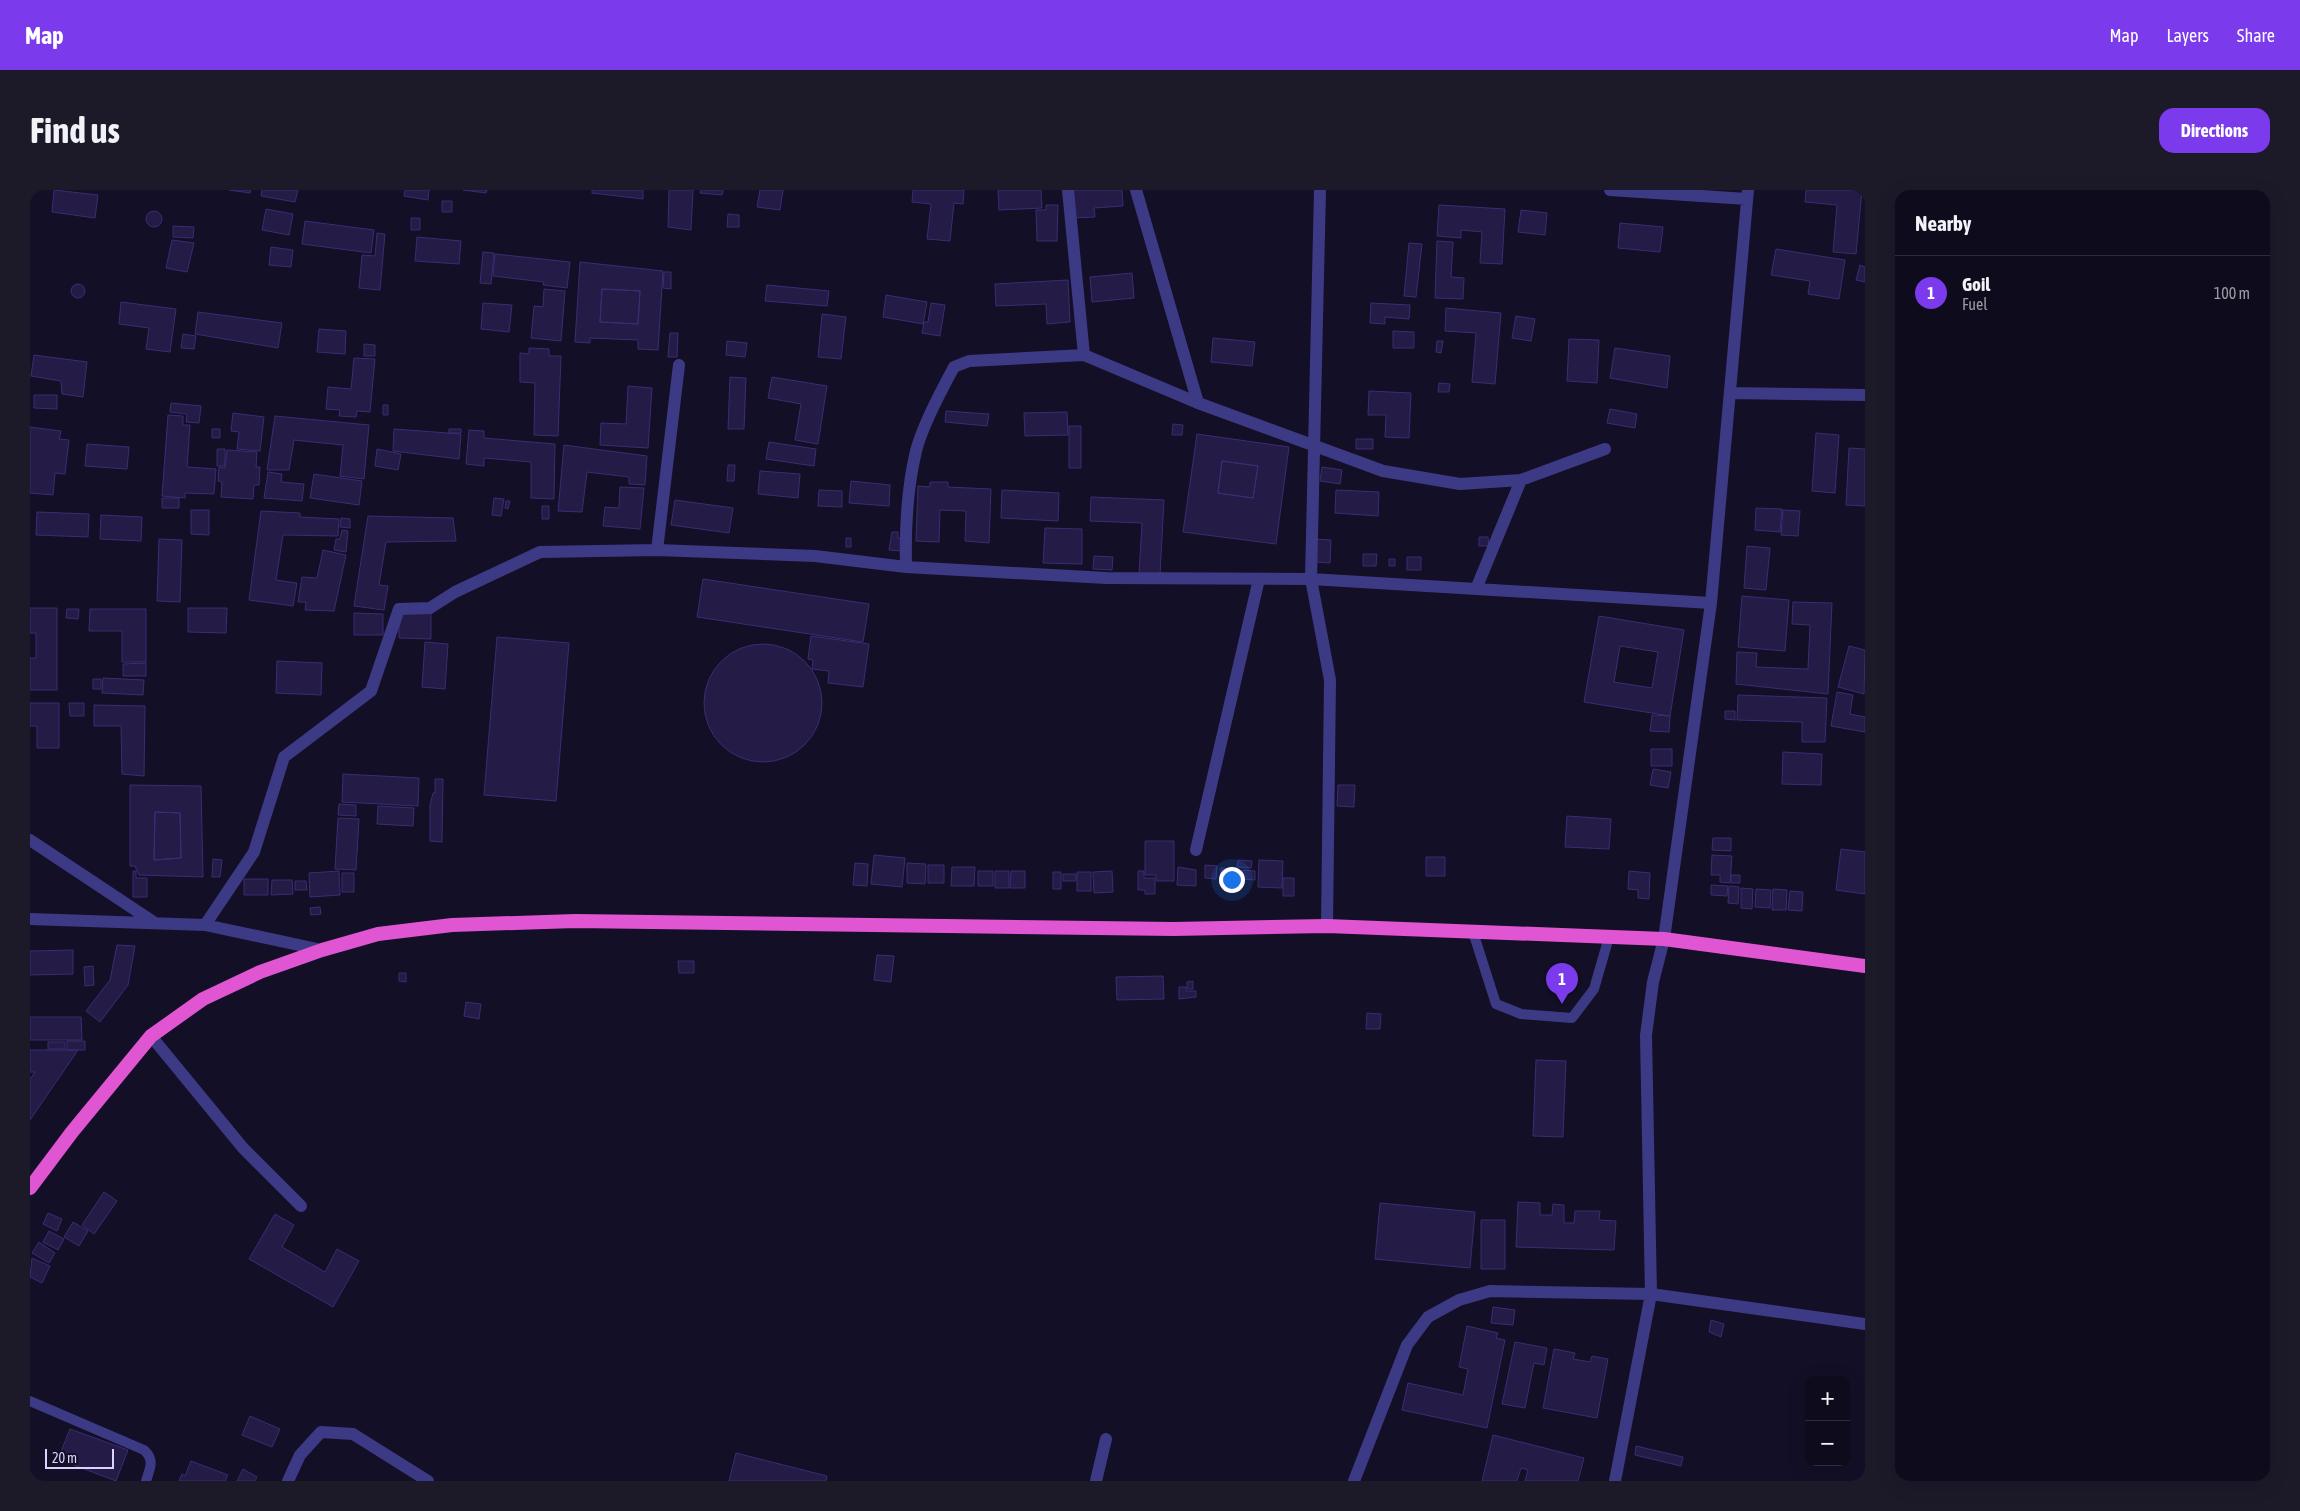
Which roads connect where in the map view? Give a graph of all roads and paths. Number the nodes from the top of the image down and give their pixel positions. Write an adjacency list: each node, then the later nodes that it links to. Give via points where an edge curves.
1 (1068, 190): 6 (street)
2 (1136, 190): 10 (street)
3 (1320, 190): 11 (street)
4 (1610, 190): 5 (street)
5 (1748, 194): 8 (street)
6 (1084, 355): 10 (street); 15 (street, via 969,361 954,367 916,450 907,508)
7 (679, 365): 14 (street)
8 (1730, 394): 9 (street); 19 (street)
9 (1865, 395)
10 (1198, 403): 11 (street)
11 (1314, 445): 13 (street, via 1383,471 1460,484); 17 (street)
12 (1605, 450): 13 (street)
13 (1521, 480): 18 (street)
14 (657, 550): 15 (street, via 815,556); 24 (street, via 540,552 430,608 399,609 370,691 284,757 254,852)
15 (906, 567): 16 (street, via 1106,578)
16 (1259, 579): 17 (street); 21 (street)
17 (1311, 579): 18 (street); 25 (street, via 1330,680)
18 (1476, 589): 19 (street)
19 (1711, 603): 28 (street)
20 (30, 840): 23 (street)
21 (1196, 850)
22 (30, 920): 23 (street)
23 (156, 923): 24 (street)
24 (205, 925): 29 (street)
25 (1327, 926): 26 (highway); 29 (highway, via 1174,929 575,921 452,925 378,934)
26 (1473, 932): 27 (highway); 27 (lane, via 1496,1004 1521,1014 1572,1018 1594,988)
27 (1609, 938): 28 (highway)
28 (1664, 939): 30 (highway); 34 (street, via 1653,982 1646,1035)
29 (322, 950): 31 (highway, via 260,972 203,999)
30 (1865, 966)
31 (151, 1036): 32 (highway); 33 (street, via 243,1148)
32 (30, 1188)
33 (301, 1206)
34 (1651, 1294): 35 (street); 42 (street, via 1490,1291 1459,1300 1428,1316 1407,1344); 43 (street)
35 (1865, 1324)
36 (30, 1401): 38 (lane, via 144,1450 152,1462)
37 (1106, 1439): 41 (street)
38 (146, 1481)
39 (288, 1481): 40 (street, via 300,1455 321,1432 352,1434)
40 (428, 1481)
41 (1096, 1481)
42 (1354, 1481)
43 (1615, 1481)

